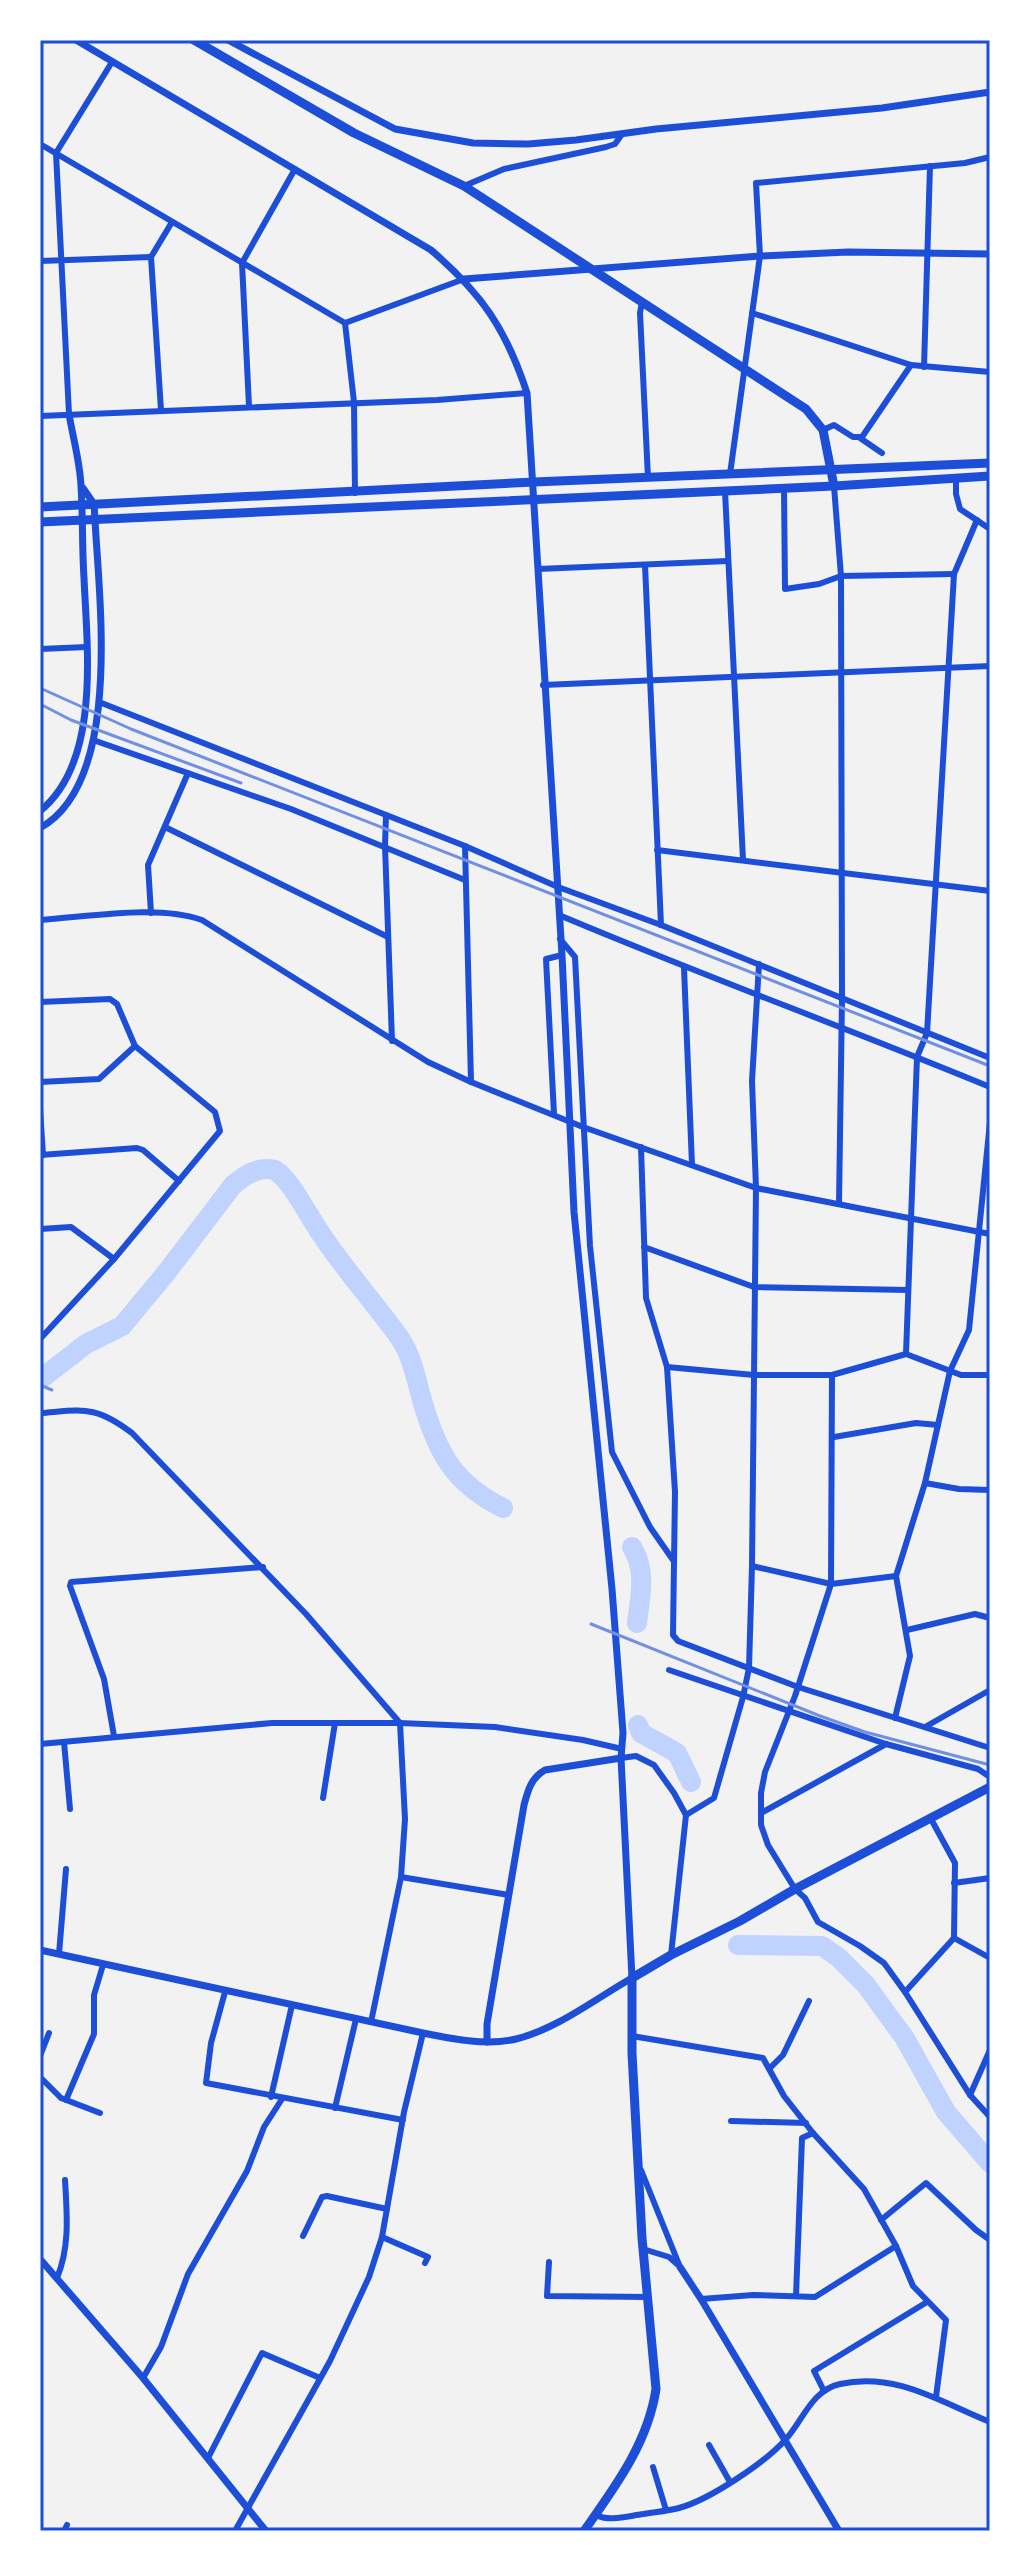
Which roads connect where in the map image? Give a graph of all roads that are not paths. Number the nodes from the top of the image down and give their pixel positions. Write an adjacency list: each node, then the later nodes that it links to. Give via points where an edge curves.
1 (76, 40): 4 (street)
2 (194, 40): 12 (highway, via 354,133)
3 (228, 40): 6 (street, via 409,133 501,144)
4 (112, 62): 8 (street); 11 (street)
5 (990, 92): 6 (street)
6 (622, 134): 12 (street, via 606,147 504,169)
7 (40, 144): 8 (street)
8 (56, 153): 13 (street); 18 (street)
9 (990, 157): 10 (street)
10 (930, 166): 14 (street); 16 (street, via 756,183)
11 (295, 169): 20 (street); 22 (street, via 411,237)
12 (464, 186): 21 (highway)
13 (172, 222): 17 (street); 20 (street)
14 (928, 253): 15 (street); 16 (street); 27 (street)
15 (990, 254)
16 (760, 256): 21 (street); 24 (street)
17 (151, 257): 18 (street); 33 (street)
18 (63, 260): 19 (street); 34 (street)
19 (40, 261)
20 (242, 263): 25 (street); 32 (street)
21 (595, 269): 22 (street); 23 (highway)
22 (464, 279): 25 (street); 30 (street, via 510,346)
23 (643, 301): 28 (highway); 44 (street)
24 (752, 313): 26 (street); 28 (street)
25 (345, 323): 31 (street)
26 (911, 365): 27 (street); 37 (street)
27 (924, 367): 29 (street)
28 (745, 368): 36 (highway, via 806,409); 41 (street)
29 (990, 372)
30 (527, 393): 31 (street); 45 (street)
31 (354, 402): 32 (street); 50 (street)
32 (249, 406): 33 (street)
33 (161, 410): 34 (street)
34 (69, 414): 35 (street); 46 (street)
35 (40, 416)
36 (823, 430): 37 (street, via 834,425); 40 (highway)
37 (860, 438): 38 (street)
38 (882, 453)
39 (990, 463): 40 (highway)
40 (832, 469): 41 (highway); 47 (highway)
41 (730, 474): 44 (highway)
42 (990, 476): 43 (highway)
43 (956, 477): 47 (highway); 57 (street, via 960,509)
44 (648, 478): 45 (highway)
45 (534, 482): 50 (highway); 51 (street)
46 (81, 486): 52 (street); 53 (street)
47 (834, 486): 48 (highway); 64 (street)
48 (784, 488): 49 (highway); 64 (street, via 785,589)
49 (725, 491): 51 (highway); 60 (street)
50 (355, 493): 52 (highway)
51 (536, 500): 56 (highway); 62 (street)
52 (94, 504): 53 (highway); 56 (street)
53 (81, 505): 54 (highway); 55 (street)
54 (40, 507)
55 (81, 520): 56 (highway); 58 (highway); 65 (street)
56 (95, 520): 73 (street)
57 (977, 520): 59 (street); 63 (street)
58 (40, 522)
59 (990, 529)
60 (728, 561): 61 (street); 70 (street)
61 (645, 565): 62 (street); 71 (street)
62 (538, 569): 72 (street)
63 (954, 574): 64 (street); 68 (street)
64 (841, 576): 69 (street)
65 (87, 647): 66 (street); 76 (street, via 82,731 64,785)
66 (40, 649)
67 (990, 666): 68 (street)
68 (947, 668): 69 (street); 86 (street)
69 (841, 673): 70 (street); 84 (street)
70 (735, 678): 71 (street); 83 (street)
71 (651, 680): 72 (street); 82 (street)
72 (543, 685): 87 (street)
73 (99, 702): 74 (street); 77 (street)
74 (93, 740): 75 (street); 79 (street, via 74,797)
75 (188, 773): 78 (street); 80 (street)
76 (40, 811)
77 (386, 815): 80 (street); 81 (street)
78 (165, 827): 89 (street, via 148,865); 93 (street)
79 (40, 828)
80 (385, 846): 85 (street); 93 (street)
81 (465, 846): 85 (street); 87 (street)
82 (657, 850): 83 (street); 92 (street)
83 (743, 860): 84 (street)
84 (842, 874): 86 (street); 99 (street)
85 (465, 880): 108 (street)
86 (936, 884): 88 (street); 102 (street)
87 (558, 887): 90 (street); 92 (street)
88 (990, 891)
89 (151, 913): 91 (street); 103 (street, via 177,912 202,920)
90 (559, 915): 94 (street); 97 (street)
91 (40, 920)
92 (661, 925): 96 (street)
93 (388, 937): 103 (street)
94 (560, 939): 95 (street); 113 (street, via 575,957)
95 (562, 955): 111 (street, via 546,959); 162 (street, via 574,1212 612,1589)
96 (759, 964): 98 (street); 99 (street)
97 (684, 968): 98 (street); 116 (street)
98 (757, 995): 101 (street); 118 (street, via 752,1081)
99 (842, 998): 101 (street); 102 (street)
100 (40, 1002): 104 (street, via 110,999)
101 (840, 1026): 105 (street); 119 (street)
102 (927, 1033): 105 (street); 106 (street)
103 (392, 1041): 108 (street)
104 (135, 1046): 107 (street, via 99,1079); 117 (street, via 215,1112 219,1124 217,1136)
105 (917, 1057): 109 (street); 120 (street)
106 (990, 1058)
107 (40, 1082)
108 (471, 1082): 111 (street)
109 (990, 1087)
110 (40, 1109): 115 (street)
111 (554, 1114): 113 (street)
112 (990, 1122): 122 (street)
113 (583, 1127): 114 (street); 140 (street, via 612,1452)
114 (641, 1147): 116 (street); 124 (street)
115 (42, 1155): 117 (street, via 137,1148)
116 (692, 1165): 118 (street)
117 (179, 1181): 125 (street)
118 (756, 1188): 119 (street); 126 (street)
119 (839, 1204): 120 (street)
120 (911, 1219): 122 (street); 127 (street)
121 (40, 1229): 125 (street, via 71,1227)
122 (979, 1232): 123 (street); 131 (street, via 969,1330)
123 (990, 1234)
124 (644, 1247): 126 (street); 130 (street, via 646,1298)
125 (114, 1259): 128 (street)
126 (754, 1287): 127 (street); 132 (street)
127 (908, 1290): 129 (street)
128 (40, 1339)
129 (906, 1354): 131 (street); 133 (street)
130 (667, 1367): 132 (street); 140 (street, via 675,1492)
131 (950, 1371): 134 (street); 136 (street)
132 (754, 1375): 133 (street); 141 (street)
133 (832, 1375): 137 (street)
134 (990, 1375)
135 (40, 1413): 142 (street, via 83,1411 111,1417)
136 (938, 1425): 137 (street, via 916,1423); 138 (street)
137 (834, 1437): 144 (street)
138 (925, 1483): 139 (street); 143 (street)
139 (990, 1490)
140 (673, 1560): 147 (street, via 673,1635)
141 (752, 1566): 144 (street); 147 (street)
142 (263, 1567): 155 (street); 157 (street, via 71,1582 104,1679)
143 (896, 1576): 144 (street); 146 (street)
144 (831, 1584): 149 (street)
145 (990, 1618): 146 (street, via 975,1614)
146 (907, 1630): 153 (street, via 910,1656)
147 (749, 1668): 149 (street); 151 (street)
148 (669, 1670): 151 (street)
149 (798, 1687): 152 (street); 153 (street)
150 (990, 1690): 156 (street)
151 (743, 1697): 152 (street); 168 (street, via 714,1798)
152 (790, 1711): 160 (street); 167 (street, via 765,1772)
153 (895, 1718): 156 (street)
154 (335, 1723): 155 (street); 157 (street); 165 (street)
155 (400, 1723): 162 (street, via 495,1727 583,1740); 171 (street, via 405,1819)
156 (925, 1727): 161 (street)
157 (114, 1736): 158 (street)
158 (64, 1742): 159 (street); 166 (street)
159 (40, 1744)
160 (886, 1744): 163 (street); 167 (street)
161 (990, 1748)
162 (622, 1754): 168 (street, via 654,1765); 175 (street, via 537,1774 524,1805); 182 (street)
163 (990, 1777)
164 (990, 1787): 169 (highway)
165 (323, 1798)
166 (70, 1809)
167 (761, 1813): 174 (street, via 768,1845)
168 (686, 1815): 179 (street)
169 (931, 1819): 173 (street, via 955,1863); 174 (highway)
170 (66, 1869): 178 (street)
171 (401, 1877): 175 (street); 188 (street)
172 (990, 1878): 173 (street)
173 (954, 1883): 176 (street)
174 (795, 1889): 179 (highway); 184 (street, via 818,1922 884,1963)
175 (509, 1895): 192 (street)
176 (954, 1938): 180 (street); 184 (street)
177 (40, 1950): 178 (street)
178 (59, 1954): 181 (street)
179 (671, 1955): 182 (highway)
180 (990, 1958)
181 (103, 1965): 183 (street); 200 (street, via 94,1995 94,2034)
182 (632, 1978): 191 (highway); 192 (street, via 545,2028 517,2039)
183 (225, 1992): 186 (street); 198 (street, via 206,2083)
184 (905, 1992): 197 (street)
185 (809, 2001): 195 (street, via 783,2055)
186 (292, 2005): 187 (street); 198 (street)
187 (356, 2019): 188 (street); 201 (street)
188 (371, 2022): 190 (street)
189 (49, 2033): 194 (street)
190 (423, 2033): 192 (street); 204 (street)
191 (632, 2036): 195 (street, via 763,2058); 208 (highway)
192 (487, 2042)
193 (990, 2050): 197 (street)
194 (40, 2056)
195 (770, 2068): 206 (street)
196 (40, 2077): 200 (street)
197 (970, 2095): 203 (street)
198 (271, 2097): 199 (street)
199 (282, 2099): 201 (street); 226 (street, via 188,2274 161,2347)
200 (66, 2100): 202 (street)
201 (335, 2108): 204 (street)
202 (100, 2113)
203 (990, 2117)
204 (403, 2120): 210 (street)
205 (731, 2121): 206 (street)
206 (806, 2123): 207 (street)
207 (813, 2133): 211 (street, via 864,2189); 222 (street, via 802,2138)
208 (638, 2164): 216 (highway); 220 (street)
209 (65, 2180): 221 (street, via 66,2258)
210 (387, 2209): 212 (street, via 322,2197); 213 (street)
211 (881, 2220): 214 (street, via 926,2183); 215 (street)
212 (303, 2236)
213 (382, 2237): 219 (street, via 428,2257); 227 (street)
214 (990, 2240)
215 (896, 2246): 222 (street, via 821,2294); 225 (street, via 913,2286)
216 (643, 2249): 220 (street, via 669,2257); 223 (highway)
217 (40, 2259): 221 (street)
218 (549, 2262): 223 (street, via 547,2296)
219 (425, 2263)
220 (680, 2267): 224 (street)
221 (57, 2278): 226 (street)
222 (796, 2296): 224 (street)
223 (648, 2297): 238 (highway, via 653,2410 641,2444)
224 (701, 2299): 231 (street)
225 (927, 2302): 228 (street, via 814,2371); 229 (street, via 946,2320)
226 (143, 2378): 233 (street)
227 (320, 2378): 233 (street, via 262,2353); 236 (street)
228 (824, 2391): 229 (street, via 840,2384 879,2381); 231 (street)
229 (936, 2397): 230 (street)
230 (990, 2422)
231 (786, 2440): 235 (street); 242 (street)
232 (709, 2445): 235 (street)
233 (208, 2458): 236 (street)
234 (653, 2467): 237 (street)
235 (730, 2482): 237 (street, via 700,2500)
236 (248, 2510): 239 (street); 240 (street)
237 (666, 2510): 238 (street, via 603,2519)
238 (596, 2515): 241 (highway)
239 (235, 2531)
240 (266, 2531)
241 (584, 2531)
242 (839, 2531)

